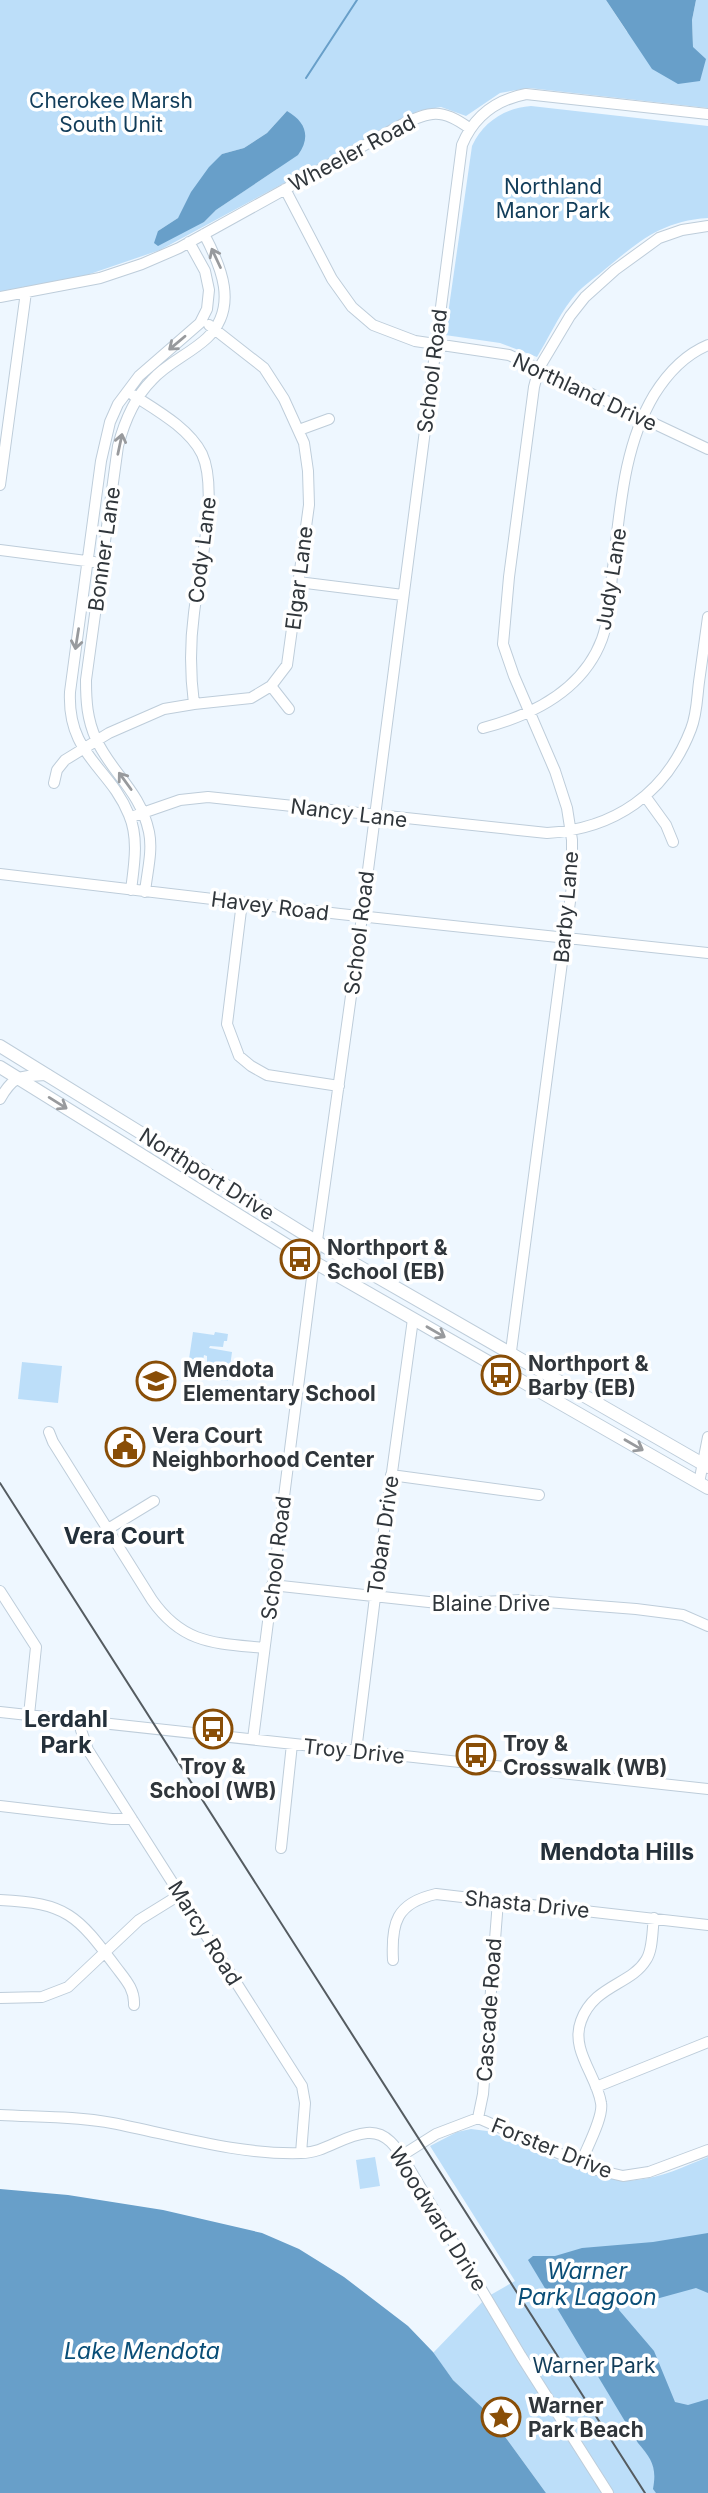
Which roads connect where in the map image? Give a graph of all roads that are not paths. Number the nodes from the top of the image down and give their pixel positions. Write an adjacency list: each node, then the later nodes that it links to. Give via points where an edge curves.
1 (708, 114): 2 (street, via 526,94 498,102)
2 (470, 128): 3 (street, Wheeler Road, via 444,114 427,114); 11 (street, School Road, via 462,145)
3 (285, 189): 5 (street, Wheeler Road); 11 (street, Northland Drive, via 332,279 352,307 387,332)
4 (708, 226): 13 (street, Barby Lane, via 659,238 615,270 570,316)
5 (204, 234): 6 (street, Wheeler Road); 10 (street, Bonner Lane, one-way to 5, via 222,313 225,286)
6 (189, 242): 7 (street, Wheeler Road, via 118,273); 9 (street, via 207,278)
7 (26, 292): 8 (street, Wheeler Road); 20 (street)
8 (0, 296)
9 (202, 320): 10 (street, Elgar Lane); 14 (street, Bonner Lane, one-way to 14)
10 (214, 328): 15 (street, Bonner Lane, via 152,380); 18 (street, Elgar Lane, via 264,368)
11 (435, 344): 13 (street, Northland Drive, via 509,355); 25 (street, School Road)
12 (708, 345): 16 (street, Judy Lane, via 670,373)
13 (540, 368): 16 (street, Northland Drive); 31 (street, Barby Lane, via 531,401 503,629 503,644)
14 (127, 391): 15 (street, Cody Lane); 22 (street, Bonner Lane, via 106,435)
15 (138, 399): 23 (street, Bonner Lane, one-way to 15, via 118,446); 29 (street, Cody Lane, via 191,439 203,456 209,479 191,647)
16 (642, 418): 19 (street, Northland Drive); 31 (street, Judy Lane, via 631,447 602,639 572,685)
17 (329, 419): 18 (street)
18 (299, 430): 24 (street, Elgar Lane, via 309,492)
19 (708, 449)
20 (0, 485)
21 (0, 550): 22 (street)
22 (89, 561): 23 (street); 34 (street, Bonner Lane, one-way to 34, via 69,705)
23 (103, 563): 33 (street, Bonner Lane, via 86,681 87,713)
24 (298, 582): 25 (street); 27 (street, Elgar Lane, via 286,665)
25 (403, 595): 38 (street, School Road)
26 (708, 617): 28 (street, Nancy Lane)
27 (271, 686): 29 (street, via 251,698); 30 (street)
28 (703, 692): 36 (street, Nancy Lane, via 681,751)
29 (194, 704): 33 (street, via 164,709)
30 (289, 709)
31 (530, 711): 32 (street, Judy Lane); 40 (street, Barby Lane, via 561,786)
32 (483, 728)
33 (96, 740): 34 (street); 37 (street, Bonner Lane, one-way to 33)
34 (83, 749): 35 (street, via 58,767); 39 (street, Bonner Lane)
35 (54, 783)
36 (645, 796): 40 (street, Nancy Lane, via 618,816); 41 (street)
37 (143, 813): 38 (street, Nancy Lane, via 180,800 208,797); 39 (street, Nancy Lane); 44 (street, Bonner Lane, via 150,842)
38 (374, 816): 40 (street, Nancy Lane, via 547,834); 46 (street, School Road)
39 (131, 817): 43 (street, Bonner Lane, via 135,859)
40 (571, 831): 47 (street, Barby Lane, via 572,886)
41 (673, 842)
42 (0, 874): 43 (street, Havey Road)
43 (131, 890): 44 (street, Havey Road)
44 (145, 892): 45 (street, Havey Road)
45 (242, 902): 46 (street, Havey Road); 53 (street, via 227,1012 236,1049 267,1075)
46 (362, 916): 47 (street, Havey Road); 53 (street, School Road)
47 (565, 938): 48 (street, Havey Road); 58 (street, Barby Lane)
48 (708, 953)
49 (0, 1046): 51 (main road, Northport Drive)
50 (0, 1067): 52 (main road, Northport Drive)
51 (48, 1075): 52 (street); 55 (main road, Northport Drive)
52 (17, 1078): 54 (street); 56 (main road, Northport Drive, one-way to 56)
53 (339, 1086): 55 (street, School Road)
54 (0, 1099)
55 (317, 1242): 56 (street, School Road); 58 (main road, Northport Drive)
56 (314, 1262): 57 (main road, Northport Drive); 68 (street, School Road)
57 (413, 1319): 59 (main road, Northport Drive, one-way to 59); 63 (street, Toban Drive)
58 (512, 1355): 59 (street, Barby Lane); 62 (main road, Northport Drive)
59 (508, 1374): 64 (main road, Northport Drive, one-way to 64)
60 (50, 1432): 67 (street)
61 (708, 1437): 62 (street)
62 (706, 1466): 64 (street)
63 (391, 1475): 65 (street); 70 (street, Toban Drive)
64 (703, 1486)
65 (539, 1495)
66 (154, 1501): 67 (street)
67 (107, 1529): 72 (street, via 152,1600 179,1629 205,1640)
68 (272, 1586): 70 (street, Blaine Drive); 72 (street, School Road)
69 (0, 1591): 74 (street, via 36,1647)
70 (375, 1596): 71 (street, Blaine Drive, via 447,1604 521,1600 636,1609 683,1615); 78 (street, Toban Drive)
71 (708, 1626)
72 (264, 1648): 76 (street, School Road)
73 (0, 1712): 74 (street, Troy Drive)
74 (29, 1715): 75 (street, Troy Drive)
75 (81, 1721): 76 (street, Troy Drive); 81 (street, Marcy Road, via 88,1750)
76 (253, 1740): 77 (street, Troy Drive)
77 (292, 1744): 78 (street, Troy Drive); 82 (street)
78 (356, 1751): 79 (street, Troy Drive)
79 (708, 1789)
80 (0, 1806): 81 (street)
81 (132, 1819): 83 (street, Marcy Road)
82 (281, 1849)
83 (181, 1895): 88 (street, via 138,1920); 97 (street, Marcy Road, via 302,2086)
84 (0, 1900): 88 (street, via 43,1903 66,1912 82,1923)
85 (498, 1901): 86 (street, Shasta Drive); 89 (street, Shasta Drive, via 436,1894 411,1902 401,1911 391,1934); 95 (street, Cascade Road)
86 (654, 1918): 87 (street, Shasta Drive); 93 (street, via 645,1962 593,2001 580,2024 582,2054)
87 (708, 1925)
88 (105, 1953): 90 (street, via 77,1980 54,1993); 91 (street, via 133,1991)
89 (393, 1960)
90 (0, 1998)
91 (134, 2005)
92 (708, 2042): 93 (street)
93 (596, 2087): 99 (street, via 601,2113)
94 (0, 2115): 97 (street, Woodward Drive, via 109,2122 255,2151)
95 (478, 2119): 98 (street, Forster Drive, via 436,2134); 99 (street, Forster Drive)
96 (708, 2150): 99 (street, Forster Drive, via 635,2176 610,2174)
97 (301, 2153): 98 (street, Woodward Drive, via 368,2133 387,2138)
98 (401, 2156): 100 (street, Woodward Drive)
99 (581, 2163)
100 (608, 2493)

